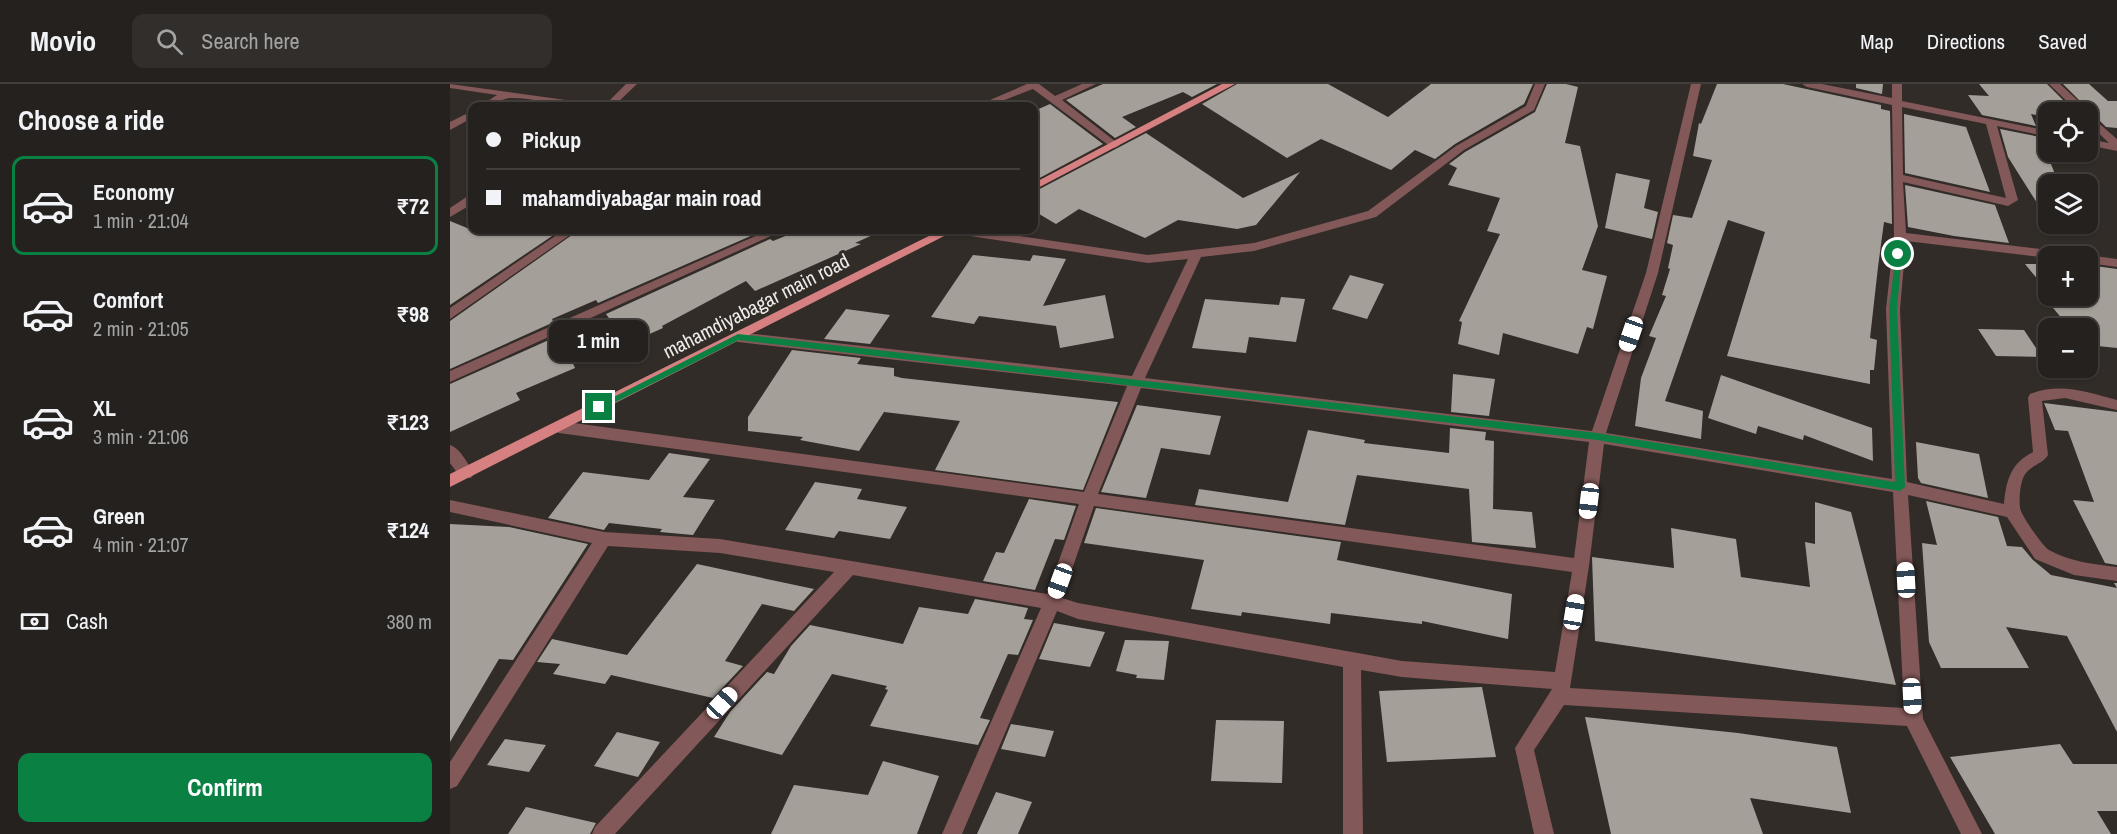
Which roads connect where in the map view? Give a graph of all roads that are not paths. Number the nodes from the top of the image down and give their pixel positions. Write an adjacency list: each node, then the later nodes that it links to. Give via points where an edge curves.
1 (632, 84): 16 (street)
2 (1090, 84): 12 (street)
3 (1230, 84): 25 (main road)
4 (1540, 84): 37 (street, via 1530,108 1460,148 1372,214 1254,247)
5 (1696, 84): 46 (street, via 1652,273)
6 (1807, 84): 13 (street)
7 (1897, 84): 13 (street)
8 (2054, 84): 18 (street)
9 (450, 85): 11 (street)
10 (1033, 85): 12 (street); 17 (street)
11 (507, 94): 14 (street); 15 (street)
12 (1054, 100): 25 (street)
13 (1896, 101): 20 (street); 27 (street)
14 (492, 102)
15 (560, 102)
16 (613, 102)
17 (991, 102)
18 (2073, 102)
19 (468, 116): 21 (street)
20 (1990, 121): 23 (street); 27 (street, via 2012,200)
21 (450, 127)
22 (2098, 127): 26 (street)
23 (2038, 132)
24 (2098, 143): 26 (street)
25 (1115, 145): 28 (main road)
26 (2117, 146)
27 (1897, 177): 35 (street)
28 (1038, 185)
29 (468, 202): 30 (street)
30 (450, 213)
31 (566, 234): 40 (street)
32 (769, 234): 42 (street)
33 (942, 234): 41 (main road, mahamdiyabagar main road)
34 (983, 234): 37 (street, via 1148,259)
35 (1900, 236): 36 (street); 50 (street, via 1893,309)
36 (2038, 253)
37 (1196, 254): 43 (street)
38 (2098, 261): 39 (street)
39 (2117, 263)
40 (450, 314)
41 (738, 337): 43 (street); 45 (main road, mahamdiyabagar main road)
42 (450, 377)
43 (1136, 382): 46 (street); 51 (street)
44 (2117, 405): 53 (street, via 2065,393 2045,392 2035,398 2042,455 2027,461 2013,479)
45 (559, 427): 48 (main road, mahamdiyabagar main road); 51 (street)
46 (1597, 437): 50 (street); 55 (street)
47 (450, 452): 48 (street)
48 (466, 474): 49 (main road, mahamdiyabagar main road)
49 (450, 482)
50 (1900, 487): 53 (street); 61 (street)
51 (1088, 500): 55 (street); 58 (street)
52 (450, 506): 54 (street)
53 (2012, 513): 57 (street, via 2041,554 2074,568)
54 (604, 539): 56 (street, via 720,546); 62 (street)
55 (1581, 566): 60 (street)
56 (848, 569): 58 (street); 63 (street)
57 (2117, 574)
58 (1052, 602): 59 (street, via 1078,611); 64 (street)
59 (1352, 660): 60 (street); 65 (street)
60 (1562, 688): 61 (street); 66 (street, via 1524,748)
61 (1912, 717): 67 (street)
62 (452, 772)
63 (602, 834)
64 (952, 834)
65 (1353, 834)
66 (1545, 834)
67 (1972, 834)

